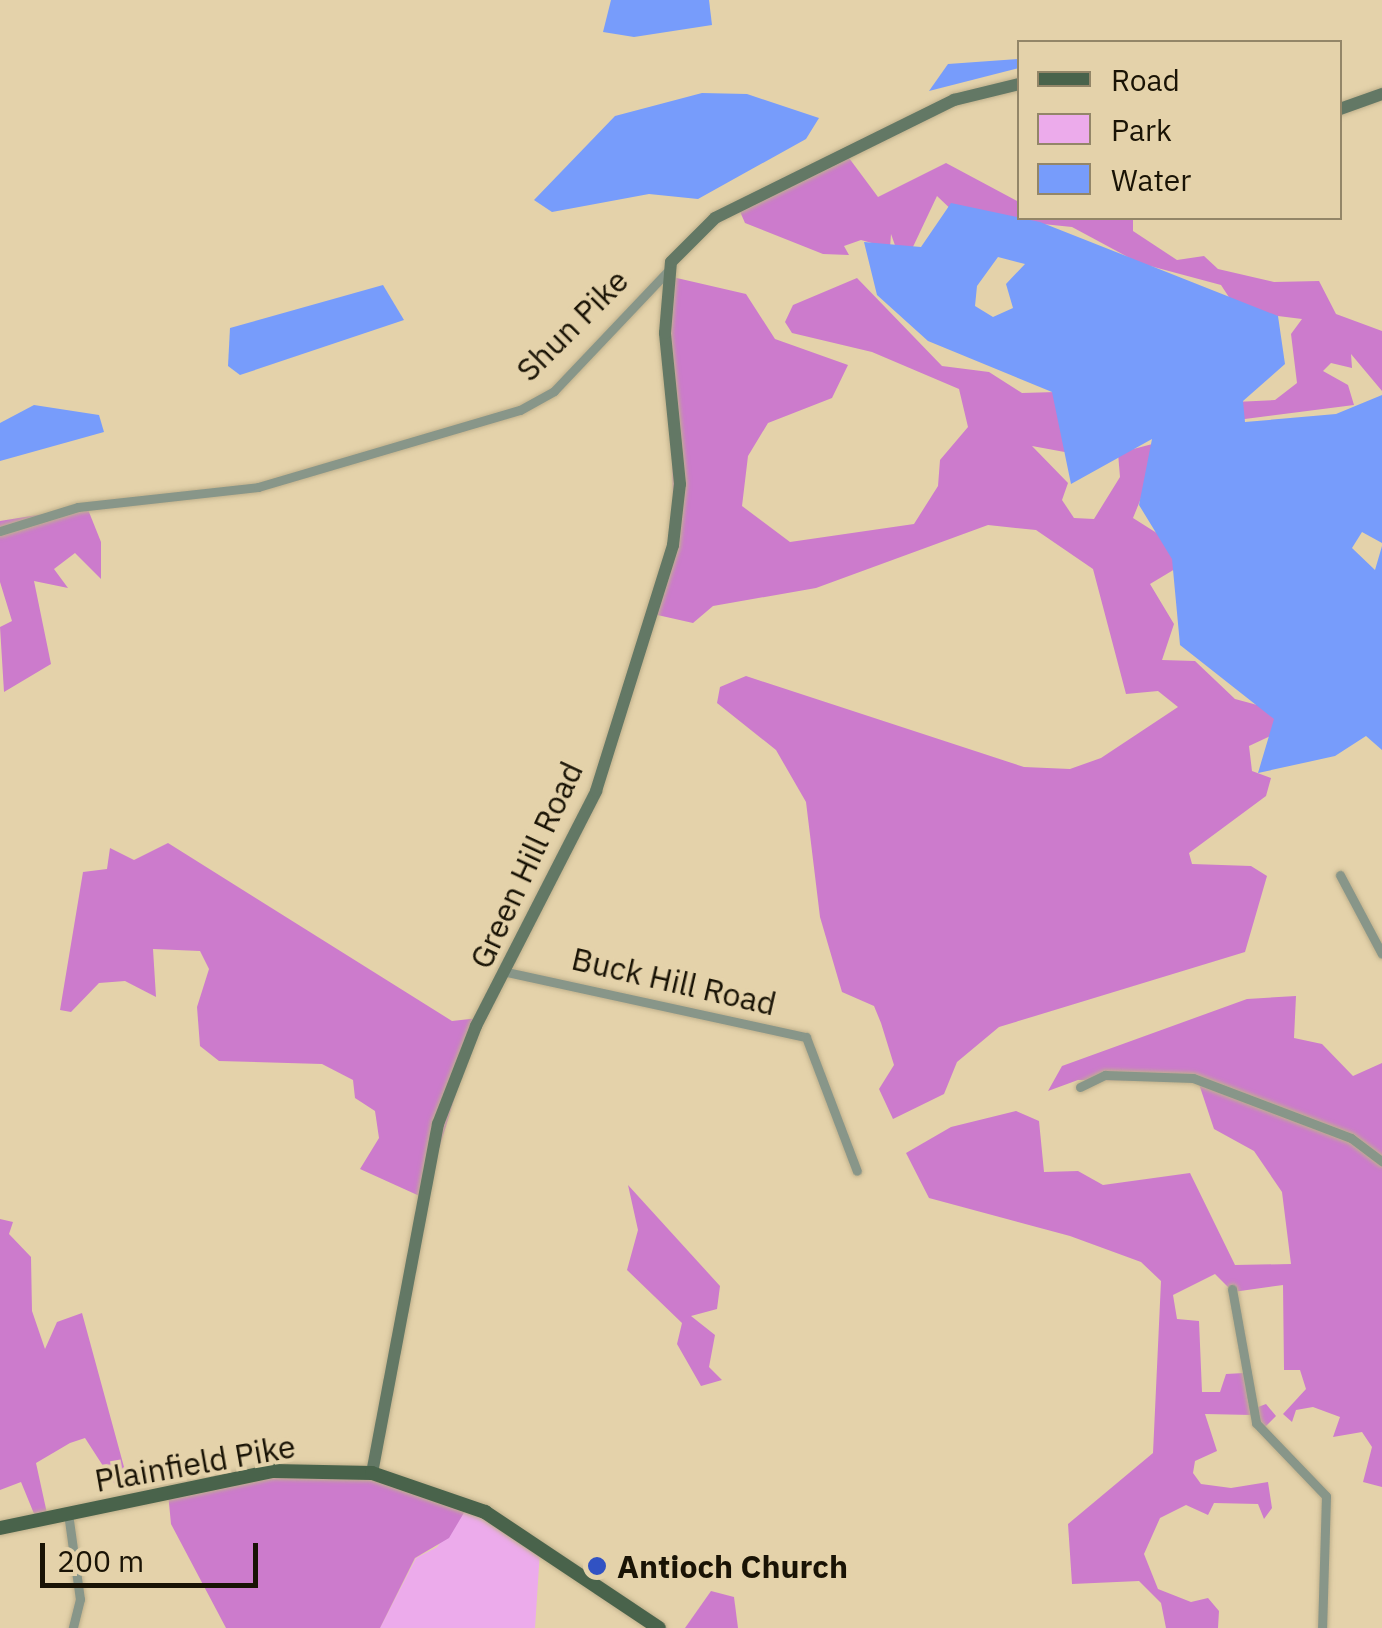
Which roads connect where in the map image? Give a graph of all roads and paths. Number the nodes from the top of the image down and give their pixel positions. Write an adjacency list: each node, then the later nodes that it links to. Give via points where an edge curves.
1 (1017, 85): 4 (main road, Shun Pike, via 954,100 715,218 685,239)
2 (1382, 94): 3 (main road)
3 (1342, 108)
4 (666, 273): 5 (street, Shun Pike, via 554,391 520,410 258,486 78,508); 8 (main road, Green Hill Road, via 680,484 673,545 596,791)
5 (0, 531)
6 (1340, 875): 7 (street)
7 (1382, 954)
8 (508, 972): 11 (street, Buck Hill Road, via 806,1037); 13 (main road, Green Hill Road, via 438,1124)
9 (1080, 1087): 10 (street, via 1105,1075 1193,1078 1351,1138)
10 (1382, 1161)
11 (857, 1172)
12 (1232, 1289): 18 (street, via 1256,1424 1326,1496)
13 (372, 1474): 14 (main road, Plainfield Pike, via 274,1472); 17 (main road, Plainfield Pike, via 486,1512)
14 (68, 1513): 15 (main road, Plainfield Pike); 16 (street, via 80,1600)
15 (0, 1528)
16 (73, 1628)
17 (659, 1628)
18 (1322, 1628)

